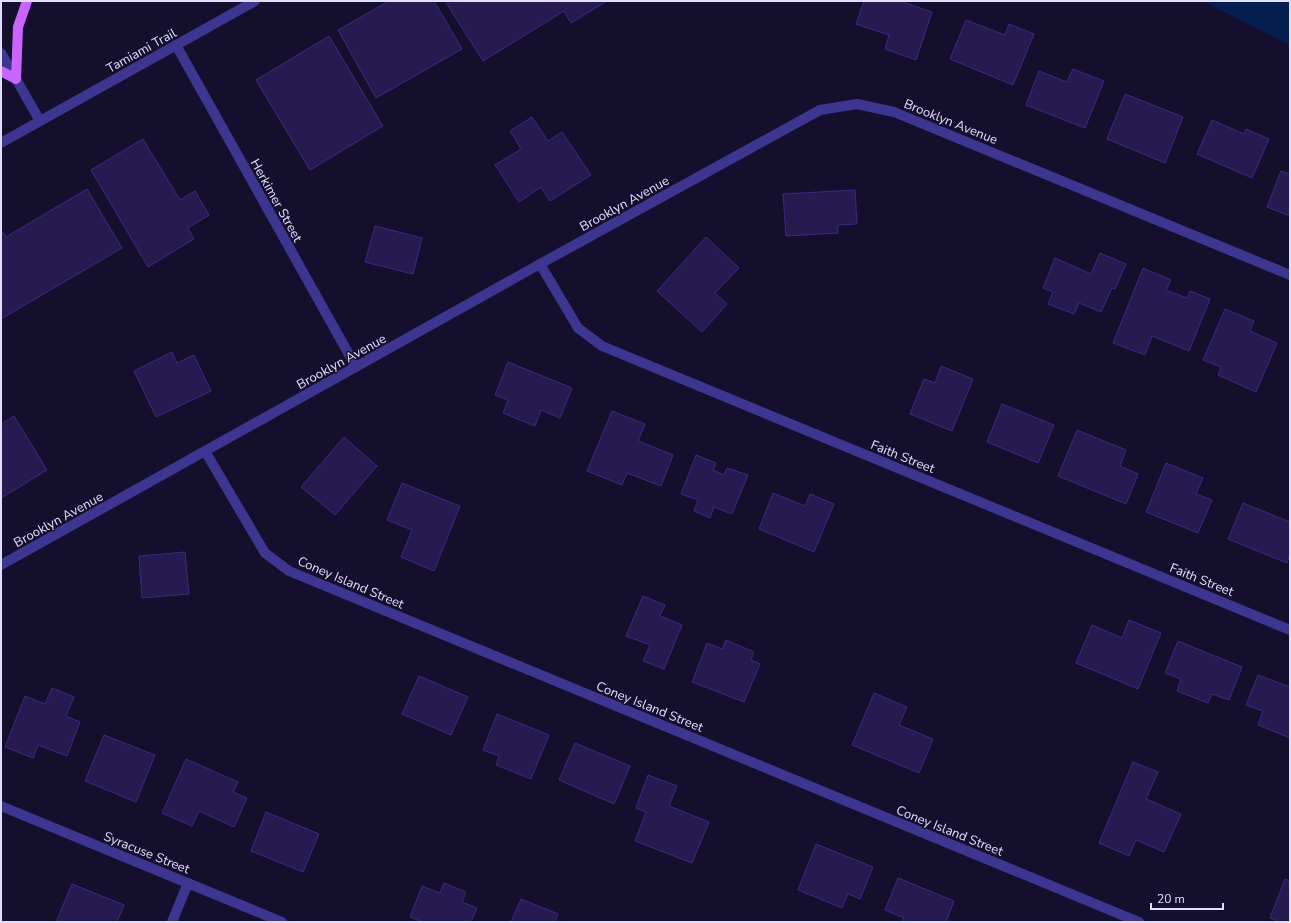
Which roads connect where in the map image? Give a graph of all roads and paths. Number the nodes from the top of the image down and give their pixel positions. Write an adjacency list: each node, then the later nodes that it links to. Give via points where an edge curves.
1 (27, 1): 6 (main road, via 18,27)
2 (255, 1): 3 (street, Tamiami Trail)
3 (176, 45): 7 (street, Tamiami Trail); 11 (street, Herkimer Street)
4 (1, 53): 6 (street)
5 (1, 71): 6 (main road)
6 (16, 79): 7 (street)
7 (40, 121): 8 (street, Tamiami Trail)
8 (1, 142)
9 (540, 264): 10 (street, Brooklyn Avenue, via 820,110 857,104 894,112); 11 (street, Brooklyn Avenue); 14 (street, Faith Street, via 578,328 602,346)
10 (1290, 276)
11 (356, 367): 12 (street, Brooklyn Avenue)
12 (205, 451): 13 (street, Brooklyn Avenue); 19 (street, Coney Island Street, via 265,553 289,571)
13 (1, 565)
14 (1290, 630)
15 (1, 806): 16 (street, Syracuse Street)
16 (188, 883): 17 (street); 18 (street, Syracuse Street)
17 (172, 922)
18 (282, 922)
19 (1139, 922)

